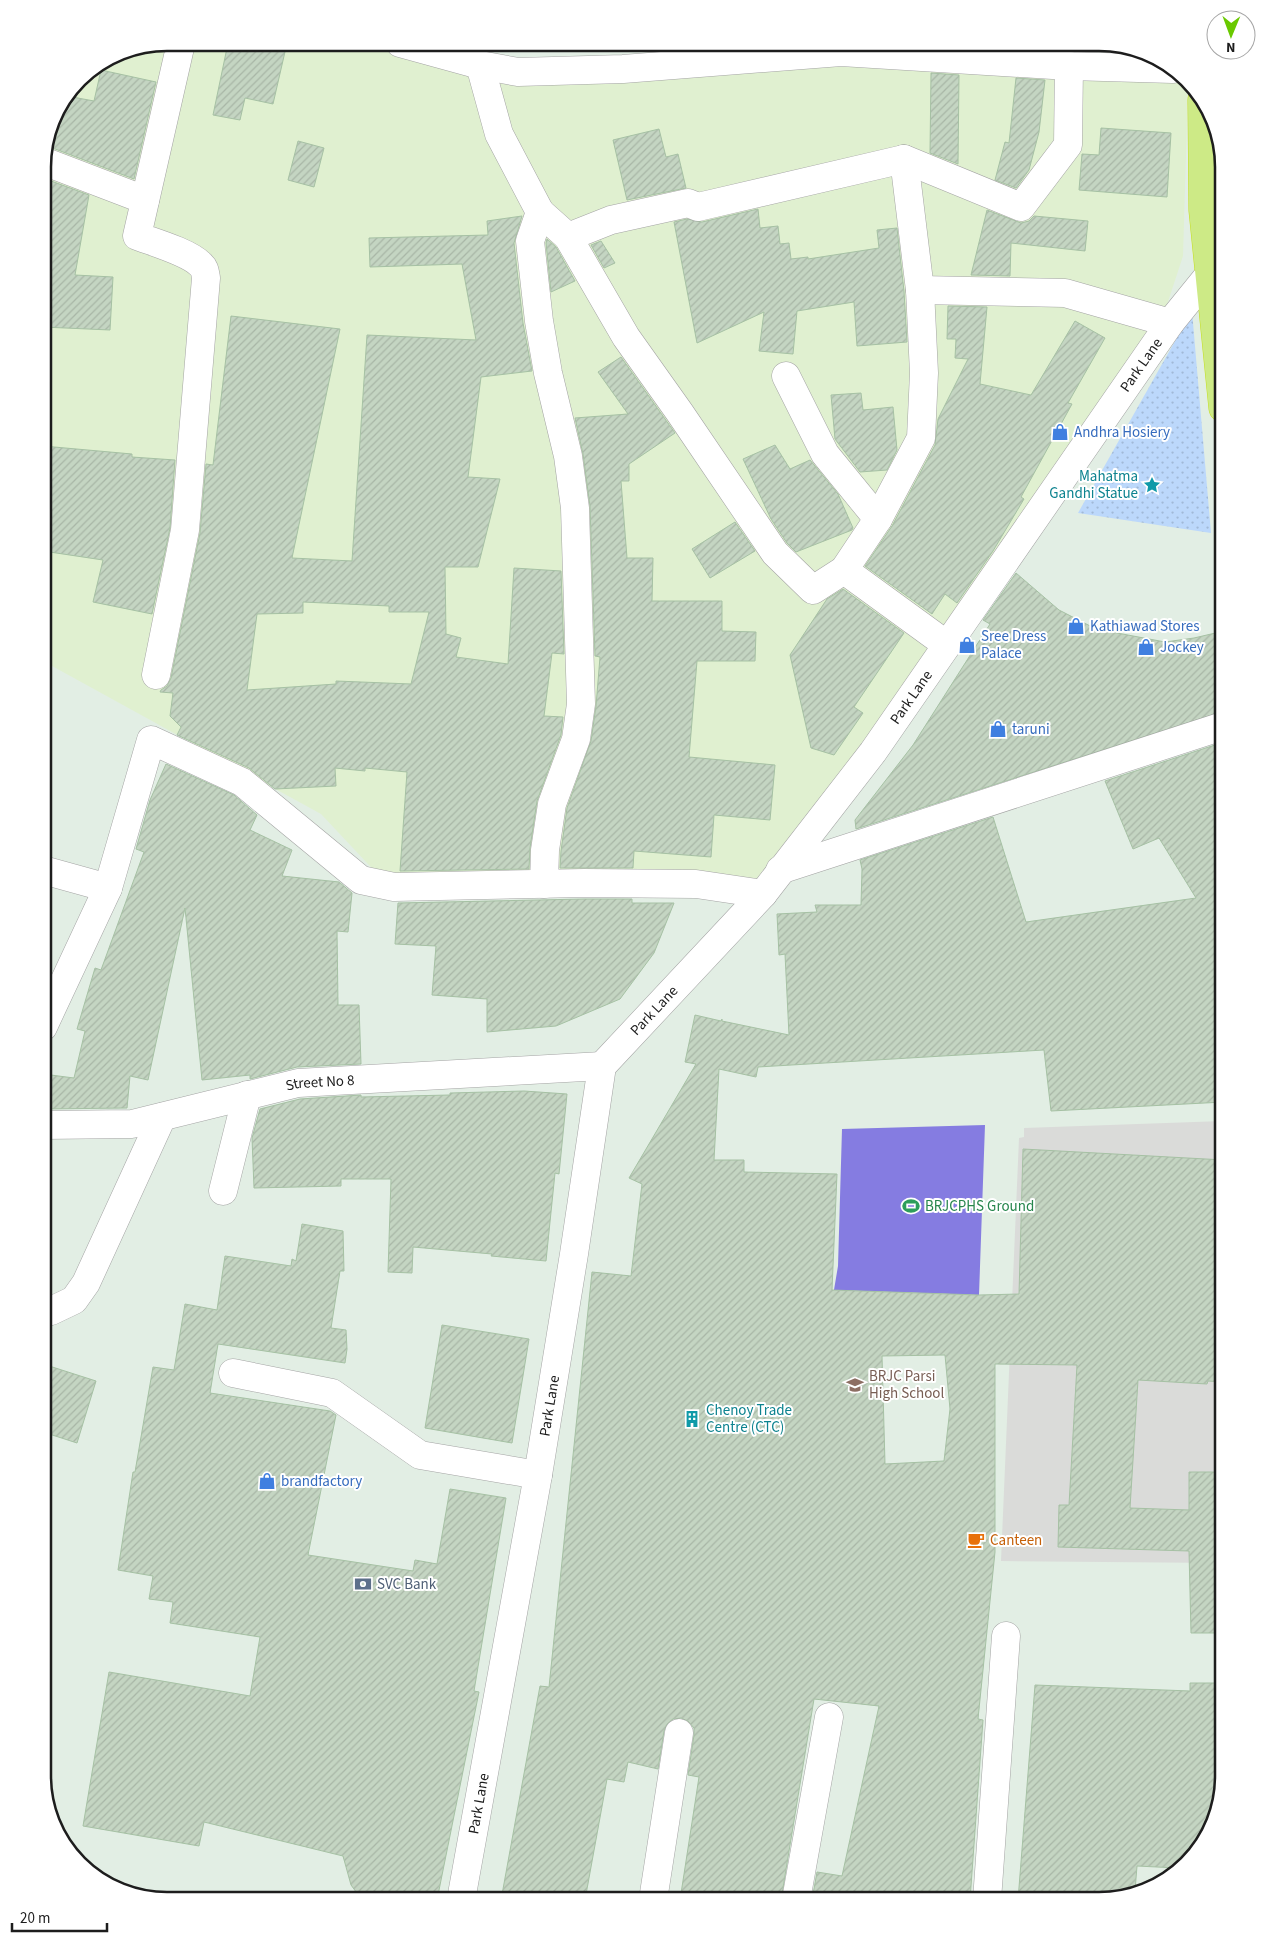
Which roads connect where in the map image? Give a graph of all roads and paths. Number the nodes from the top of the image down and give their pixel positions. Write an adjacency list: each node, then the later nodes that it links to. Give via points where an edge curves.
1 (178, 51): 11 (street)
2 (429, 51): 5 (street)
3 (762, 51): 5 (street, via 623,69 518,72)
4 (806, 51): 6 (street)
5 (480, 65): 12 (street, via 499,134)
6 (1069, 66): 7 (street); 9 (street, via 1068,146 1021,207)
7 (1159, 69)
8 (1202, 115): 14 (highway, via 1203,210)
9 (904, 160): 13 (street, via 698,208 688,203 611,220); 15 (street)
10 (51, 164): 11 (street)
11 (145, 200): 22 (street, via 137,236 191,258 205,270 206,278 184,530)
12 (540, 212): 13 (street); 26 (street, via 530,241 545,356 568,456 575,508 581,704 576,739 552,804)
13 (568, 237): 20 (street, via 626,337 775,553 813,590)
14 (1209, 275): 16 (street, Park Lane); 17 (highway)
15 (920, 290): 16 (street, via 1065,293); 19 (street, via 924,373 921,438)
16 (1170, 323): 21 (street, Park Lane)
17 (1215, 328)
18 (786, 376): 19 (street, via 825,454)
19 (878, 519): 20 (street)
20 (844, 570): 21 (street)
21 (947, 645): 24 (street, Park Lane, via 873,752)
22 (156, 675)
23 (1215, 729): 24 (street)
24 (780, 870): 28 (street, Park Lane)
25 (51, 872): 27 (street)
26 (544, 884): 27 (street, via 394,887 361,880 242,782 151,740); 28 (street, via 696,884)
27 (108, 888): 29 (street)
28 (762, 894): 30 (street, Park Lane)
29 (51, 1009)
30 (602, 1066): 31 (street, Street No 8, via 298,1083); 37 (street, Park Lane)
31 (247, 1095): 32 (street, Street No 8); 34 (street)
32 (162, 1117): 33 (street, Street No 8, via 132,1124); 35 (street, via 86,1283 74,1300)
33 (51, 1126)
34 (222, 1191)
35 (51, 1310)
36 (234, 1373): 37 (street, via 332,1393 420,1456)
37 (538, 1475): 41 (street, Park Lane)
38 (1006, 1636): 44 (street)
39 (828, 1717): 43 (street)
40 (679, 1733): 42 (street)
41 (462, 1892)
42 (655, 1892)
43 (797, 1892)
44 (988, 1892)

